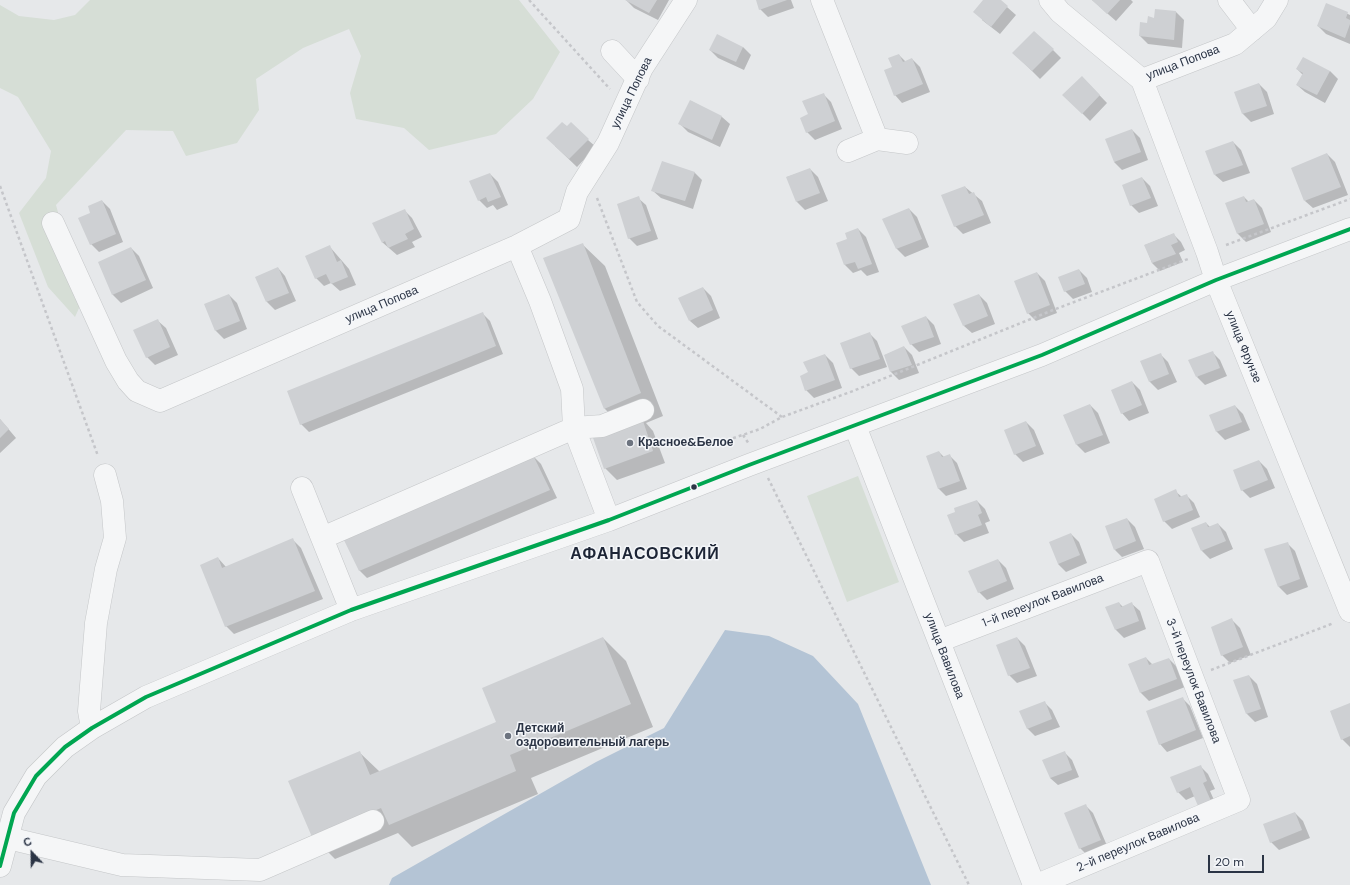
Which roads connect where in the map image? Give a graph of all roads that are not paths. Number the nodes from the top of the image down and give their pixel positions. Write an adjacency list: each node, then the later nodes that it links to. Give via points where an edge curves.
1 (686, 0): 8 (street, улица Попова, via 642,68)
2 (822, 0): 10 (street)
3 (1050, 0): 9 (street, улица Попова, via 1060,12)
4 (1229, 0): 6 (street)
5 (1277, 0): 6 (street, улица Попова, via 1266,18)
6 (1252, 30): 9 (street, улица Попова, via 1235,44)
7 (612, 51): 8 (street)
8 (638, 79): 15 (street, улица Попова, via 608,143 576,192 569,219)
9 (1142, 80): 16 (street, улица Фрунзе, via 1202,254)
10 (876, 139): 11 (street); 12 (street)
11 (907, 143)
12 (848, 151)
13 (53, 223): 15 (street, улица Попова, via 112,354 128,381 137,391 160,401)
14 (1350, 229): 16 (street)
15 (517, 246): 19 (street, via 572,389)
16 (1216, 280): 18 (street, via 1042,356); 26 (street, улица Фрунзе)
17 (643, 410): 19 (street, via 602,426)
18 (855, 426): 22 (street); 27 (street, улица Вавилова)
19 (574, 428): 22 (street); 23 (street)
20 (105, 475): 28 (street, via 112,501 115,538 106,569 96,623 89,711)
21 (302, 488): 23 (street)
22 (609, 520): 25 (street)
23 (322, 538): 25 (street)
24 (1148, 561): 27 (street, 1-й переулок Вавилова); 29 (street, 3-й переулок Вавилова)
25 (351, 610): 28 (street, via 146,697)
26 (1343, 617)
27 (939, 641): 33 (street, улица Вавилова)
28 (92, 728): 31 (street, via 65,747 36,776 14,814)
29 (1239, 800): 33 (street, 2-й переулок Вавилова)
30 (373, 821): 31 (street, via 260,870 122,864)
31 (8, 838): 32 (street)
32 (0, 866)
33 (1036, 885)

